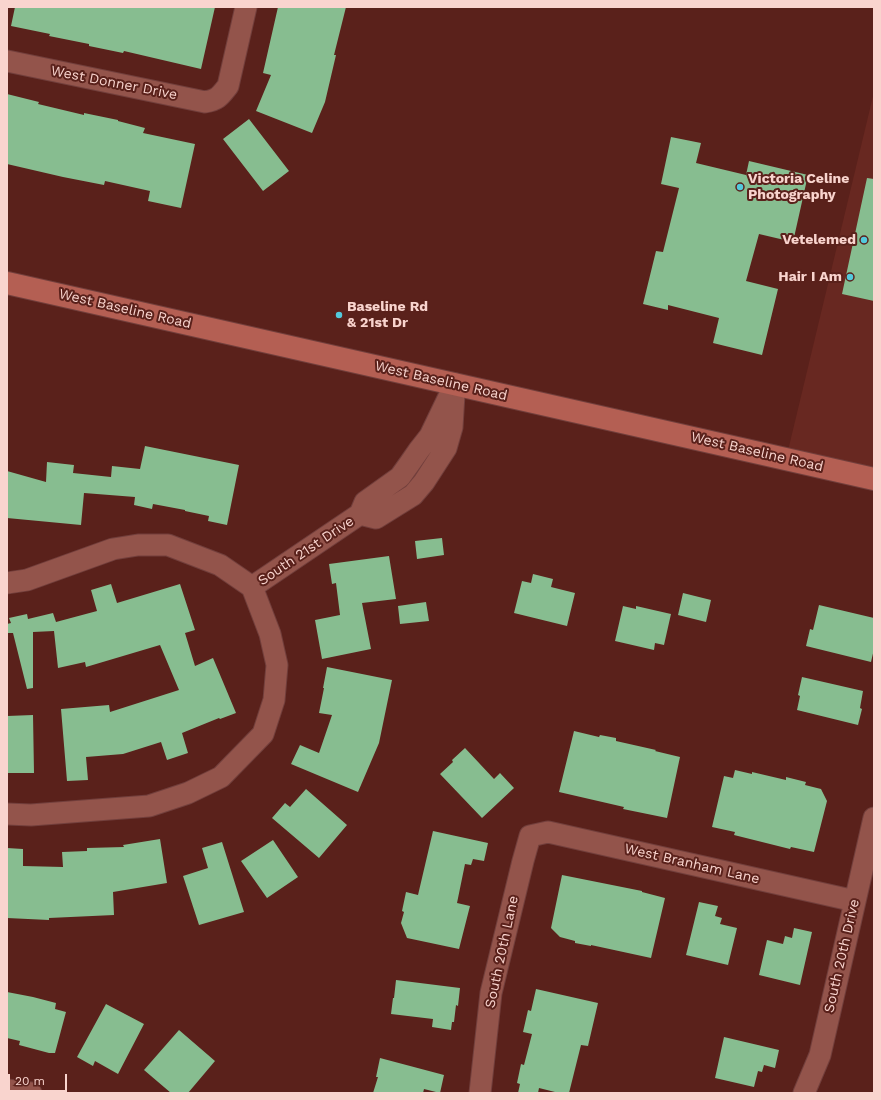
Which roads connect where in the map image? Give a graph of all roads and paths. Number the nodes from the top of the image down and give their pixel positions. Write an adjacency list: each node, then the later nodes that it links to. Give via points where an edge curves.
1 (246, 7): 2 (street, West Donner Drive, via 228,86 221,96 214,100 205,102)
2 (7, 61)
3 (7, 283): 4 (main road, West Baseline Road)
4 (455, 384): 5 (street, South 21st Drive, via 430,436); 6 (main road, West Baseline Road); 7 (street, South 21st Drive, via 452,427 446,448)
5 (400, 477): 7 (street); 8 (street, South 21st Drive, via 365,502)
6 (874, 479)
7 (413, 495): 8 (street, South 21st Drive, via 376,518)
8 (360, 514): 10 (street, South 21st Drive)
9 (7, 583): 10 (street, South 21st Drive, via 28,580 113,549 138,545 168,545 220,565)
10 (252, 587): 11 (street, South 21st Drive, via 270,634 277,665 274,700 263,734 221,777 188,793 149,806 31,815)
11 (7, 814)
12 (874, 818): 14 (street, South 20th Drive)
13 (530, 836): 14 (street, West Branham Lane, via 548,832); 17 (street, South 20th Lane, via 491,993)
14 (854, 901): 18 (street, South 20th Drive, via 820,1055)
15 (7, 1090): 16 (street)
16 (31, 1093)
17 (480, 1093)
18 (804, 1093)

